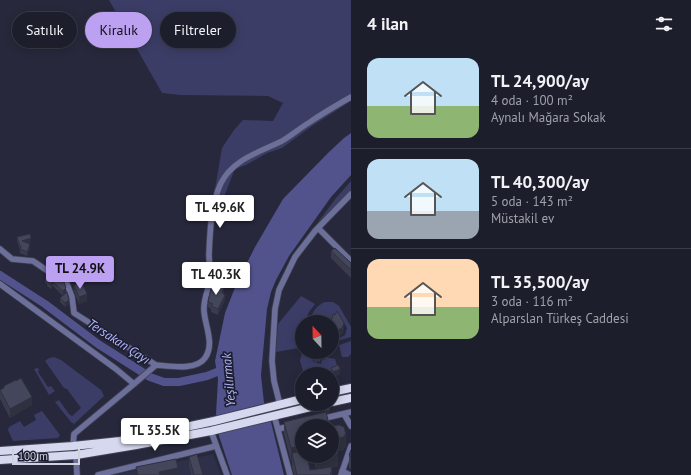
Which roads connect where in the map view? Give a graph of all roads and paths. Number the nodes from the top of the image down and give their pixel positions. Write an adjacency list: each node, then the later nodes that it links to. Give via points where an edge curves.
1 (351, 97): 7 (street, via 283,140 248,156 232,168 222,182 212,216 210,281 204,310 210,346 205,358 197,364 182,368)
2 (351, 194): 3 (street)
3 (318, 228): 5 (street); 14 (street, via 295,258 279,290 275,309 272,361)
4 (0, 249): 7 (street, via 12,258 33,261 67,284 74,313)
5 (351, 261)
6 (0, 284): 8 (street)
7 (154, 367): 8 (street)
8 (134, 384): 24 (street, via 74,434)
9 (351, 388): 10 (highway)
10 (339, 391)
11 (351, 398): 12 (highway)
12 (339, 401)
13 (295, 402): 14 (highway)
14 (280, 405): 24 (highway, via 120,441)
15 (295, 410): 18 (highway)
16 (351, 412): 17 (street)
17 (344, 414): 19 (street); 21 (street)
18 (272, 415): 22 (street); 23 (highway)
19 (322, 419)
20 (295, 425): 22 (street)
21 (351, 426)
22 (278, 429): 34 (street)
23 (213, 431): 25 (street); 28 (highway)
24 (73, 446): 27 (highway)
25 (216, 446): 32 (street); 33 (street)
26 (351, 446): 30 (street)
27 (0, 451)
28 (76, 455): 29 (highway); 31 (street)
29 (0, 460)
30 (341, 473): 35 (street)
31 (77, 475)
32 (98, 475)
33 (227, 475)
34 (290, 475)
35 (350, 475)

